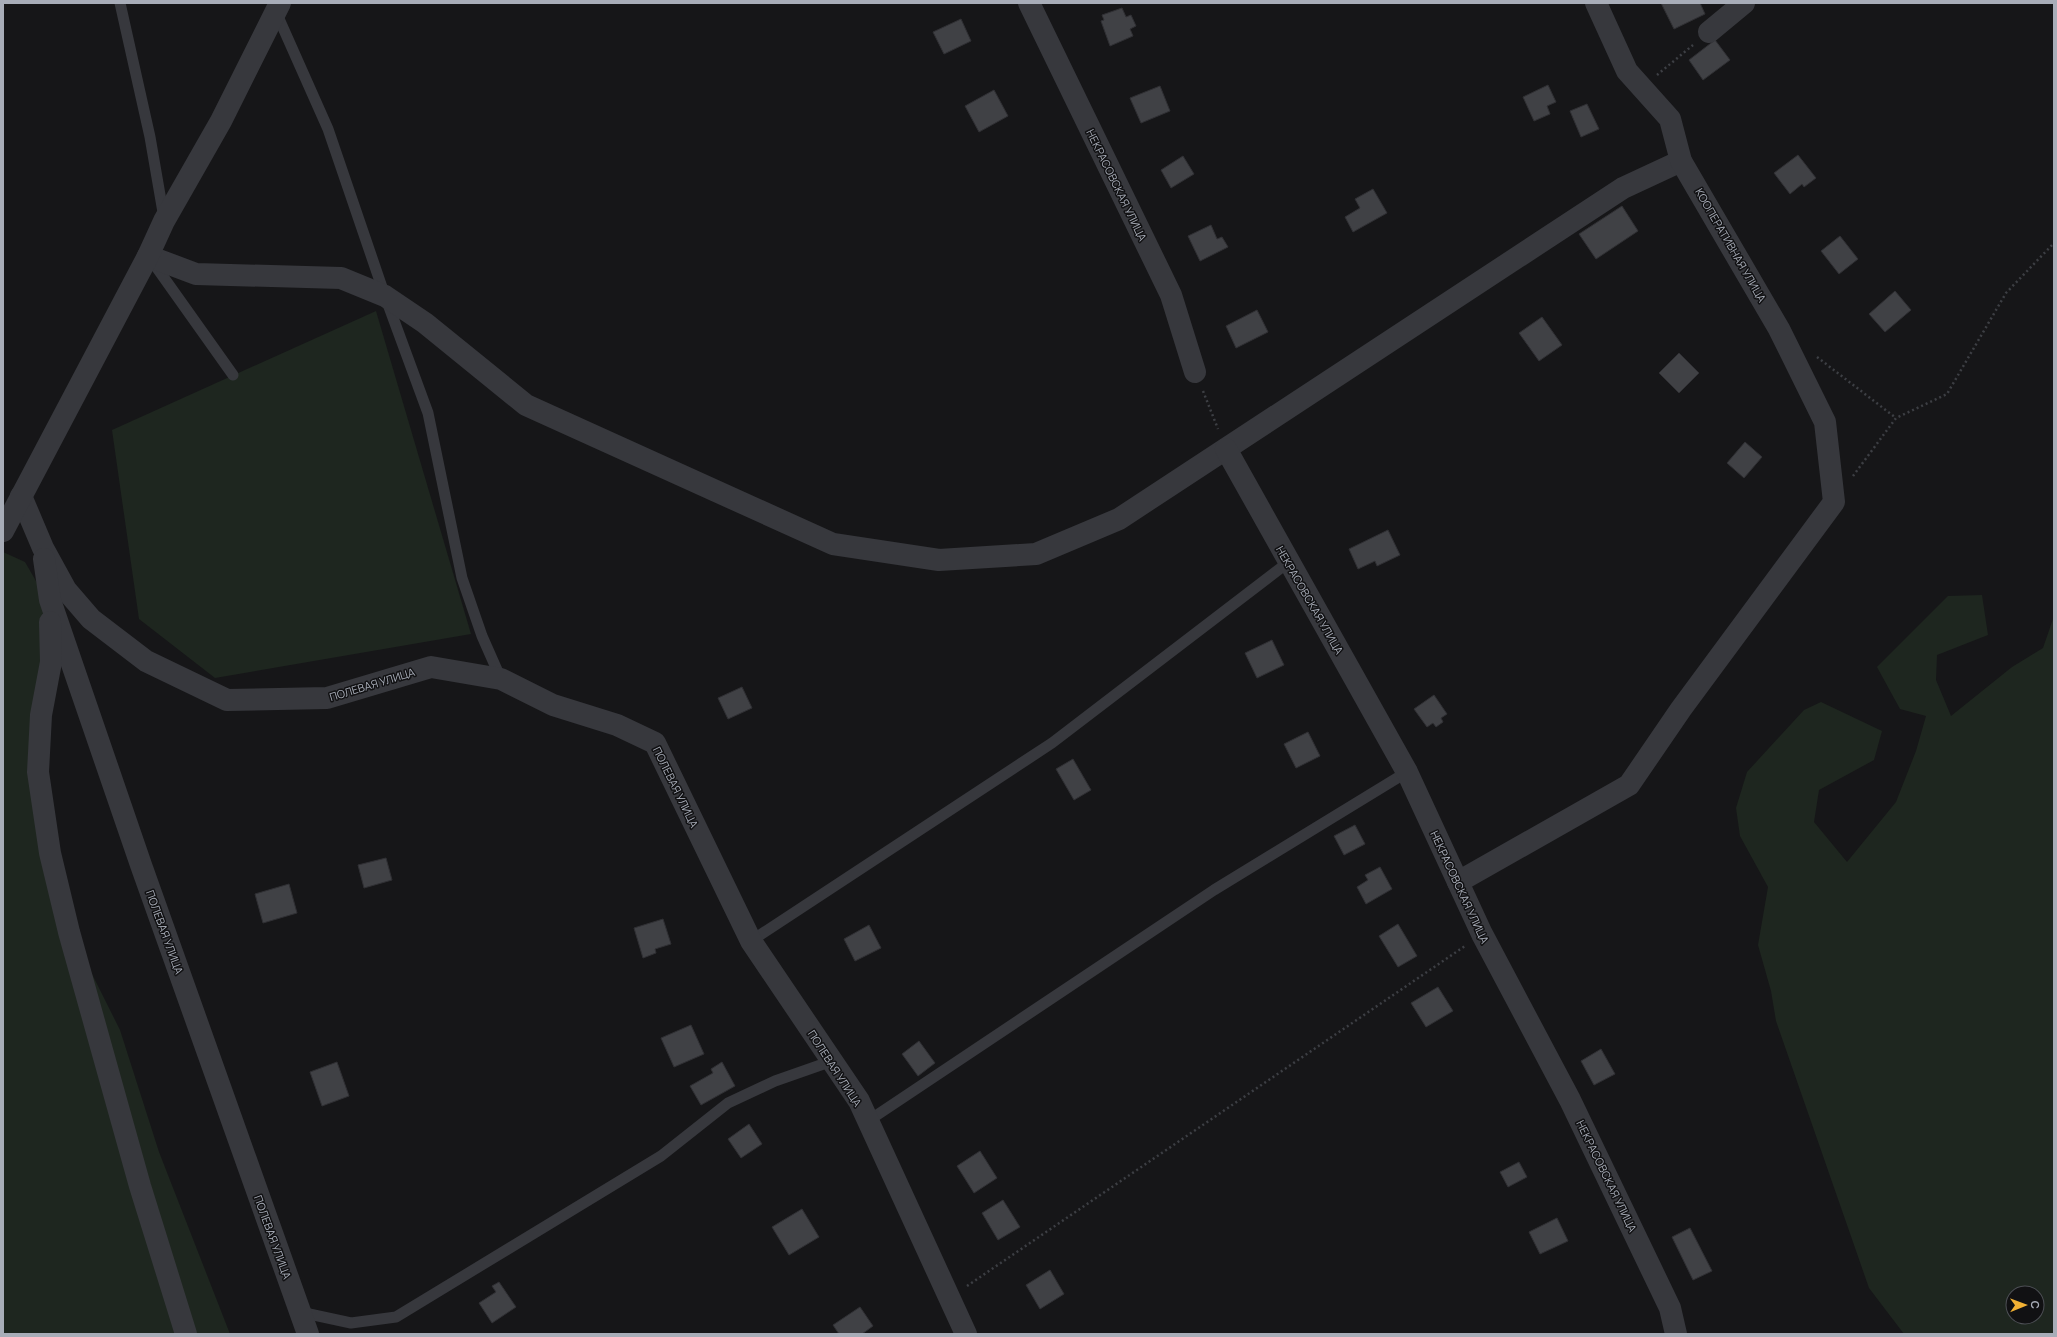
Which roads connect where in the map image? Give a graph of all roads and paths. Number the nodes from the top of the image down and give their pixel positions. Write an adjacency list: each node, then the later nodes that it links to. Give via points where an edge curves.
1 (120, 3): 9 (lane, via 150,137)
2 (1029, 3): 14 (street, НЕКРАСОВСКАЯ УЛИЦА, via 1171,295)
3 (1596, 3): 7 (street, КООПЕРАТИВНАЯ УЛИЦА, via 1627,71)
4 (1744, 3): 6 (street)
5 (278, 8): 9 (street, via 221,121); 12 (lane, via 328,129)
6 (1709, 32): 7 (path)
7 (1642, 88): 8 (street, КООПЕРАТИВНАЯ УЛИЦА, via 1670,119)
8 (1681, 161): 17 (street, via 1623,188); 19 (street, КООПЕРАТИВНАЯ УЛИЦА, via 1779,328 1825,422)
9 (164, 221): 11 (street)
10 (2054, 243): 16 (path, via 2006,293 1947,394)
11 (148, 256): 12 (street, via 196,274 341,278); 15 (lane); 18 (street)
12 (385, 296): 17 (street, via 425,323 526,405 833,544 939,560 1036,554 1119,520); 24 (lane, via 428,413 462,578 482,636)
13 (1816, 357): 16 (path)
14 (1195, 372): 17 (path)
15 (233, 375)
16 (1896, 418): 19 (path)
17 (1226, 449): 22 (street, НЕКРАСОВСКАЯ УЛИЦА)
18 (21, 496): 20 (street); 21 (street, ПОЛЕВАЯ УЛИЦА)
19 (1834, 502): 26 (street, via 1681,709 1629,785)
20 (3, 531)
21 (42, 548): 23 (street, ПОЛЕВАЯ УЛИЦА); 24 (street, ПОЛЕВАЯ УЛИЦА, via 66,590 91,619 146,661 227,700 327,698 431,667)
22 (1290, 561): 25 (street, НЕКРАСОВСКАЯ УЛИЦА); 28 (lane, via 1052,743)
23 (50, 600): 32 (street, ПОЛЕВАЯ УЛИЦА, via 146,880); 33 (street, via 51,662 41,715 38,772 50,853 69,932 140,1186)
24 (501, 679): 28 (street, ПОЛЕВАЯ УЛИЦА, via 553,705 617,725 655,743)
25 (1406, 772): 26 (street, НЕКРАСОВСКАЯ УЛИЦА); 30 (lane, via 1214,890)
26 (1458, 882): 27 (street, НЕКРАСОВСКАЯ УЛИЦА)
27 (1482, 934): 31 (path); 36 (street, НЕКРАСОВСКАЯ УЛИЦА, via 1570,1100 1670,1308)
28 (751, 941): 29 (street, ПОЛЕВАЯ УЛИЦА)
29 (832, 1061): 30 (street, ПОЛЕВАЯ УЛИЦА, via 859,1101); 32 (lane, via 775,1081 728,1103 661,1156 396,1317 351,1323)
30 (868, 1121): 31 (street, ПОЛЕВАЯ УЛИЦА)
31 (950, 1298): 35 (street, ПОЛЕВАЯ УЛИЦА)
32 (300, 1312): 34 (street, ПОЛЕВАЯ УЛИЦА)
33 (186, 1334)
34 (308, 1334)
35 (966, 1334)
36 (1676, 1334)

